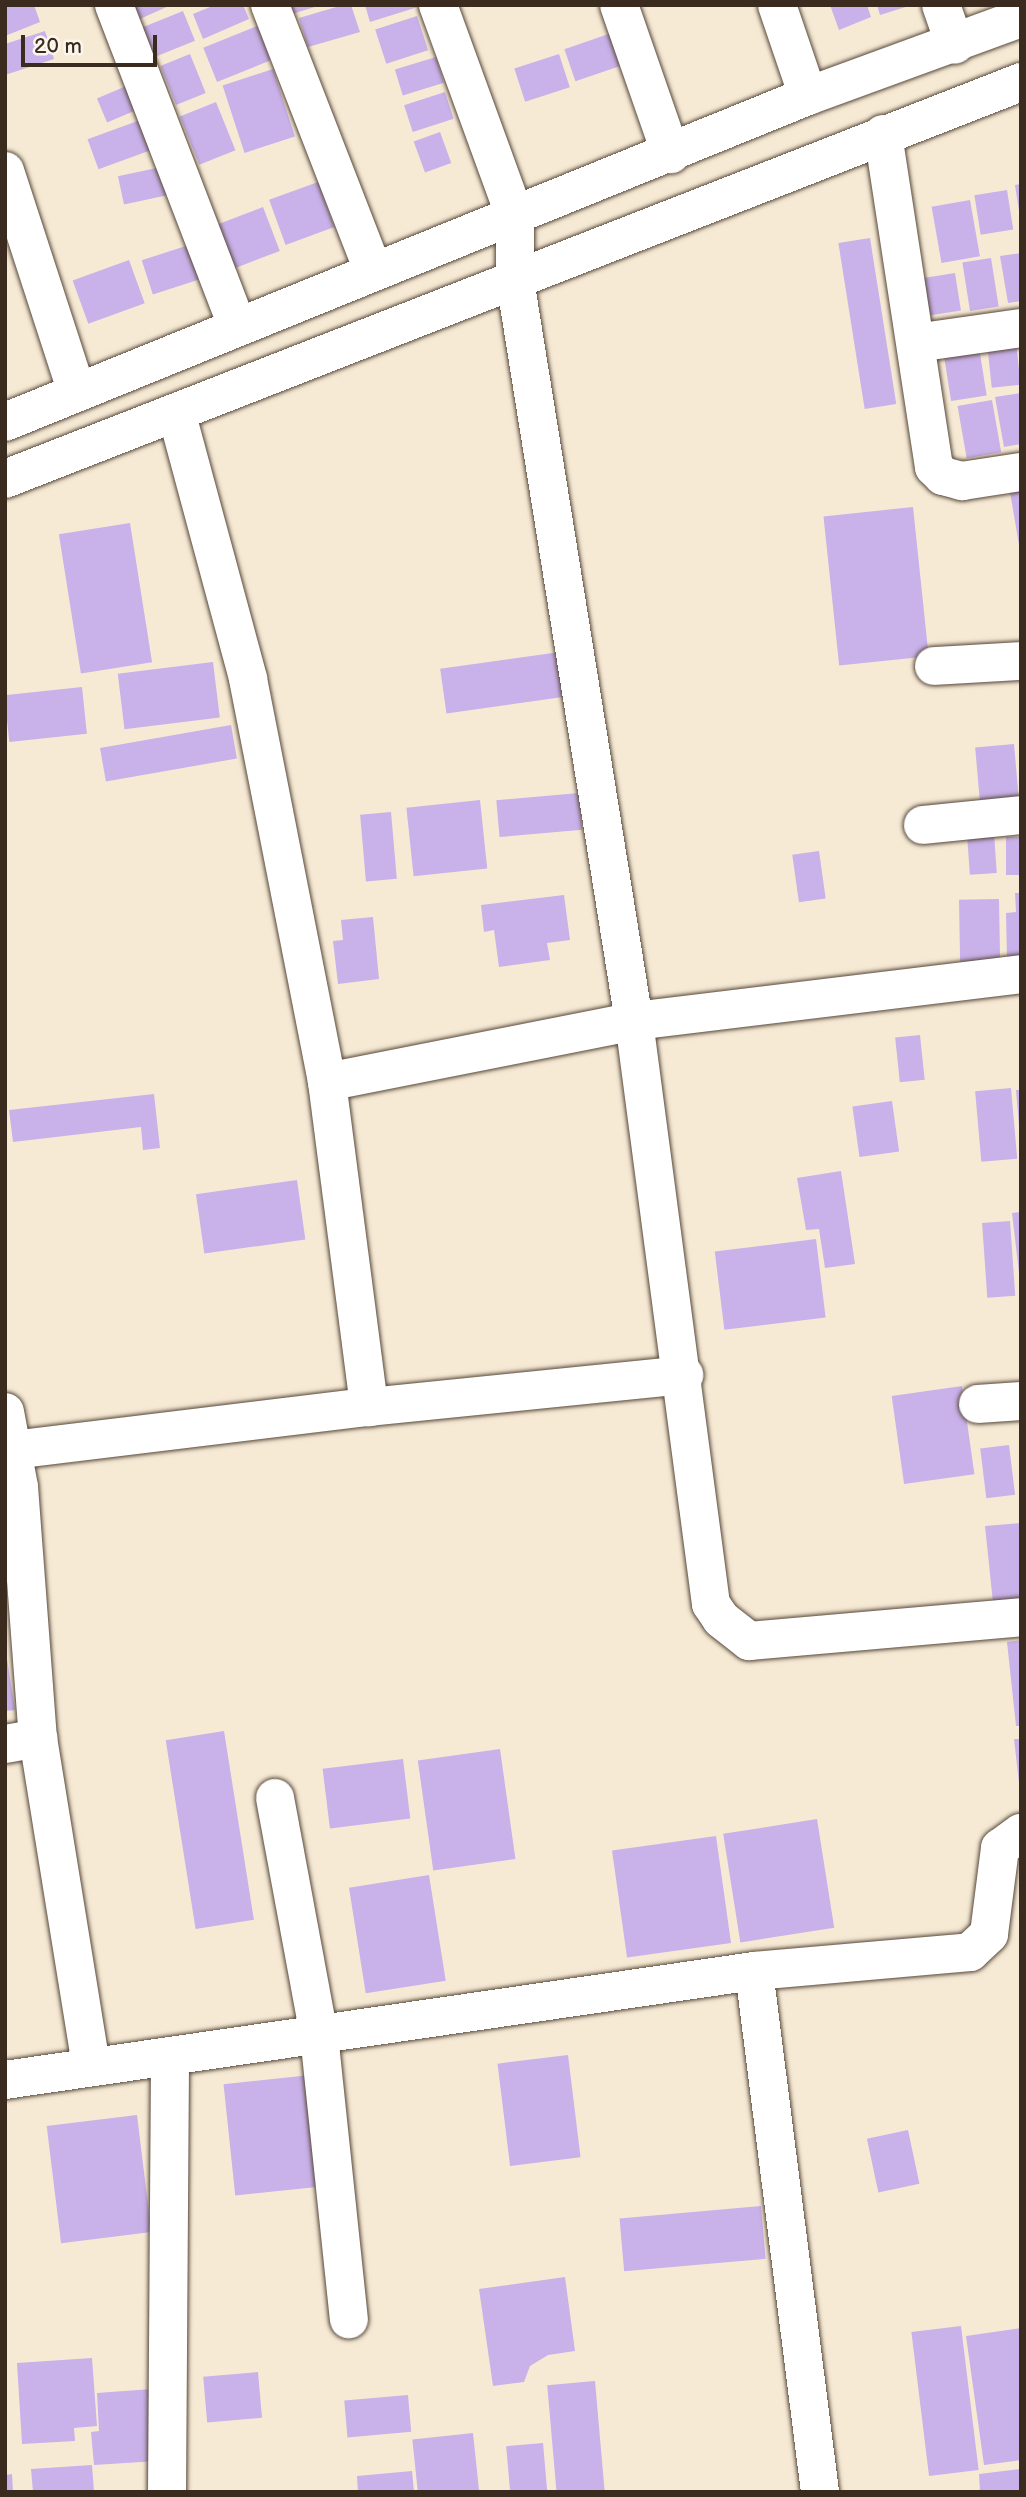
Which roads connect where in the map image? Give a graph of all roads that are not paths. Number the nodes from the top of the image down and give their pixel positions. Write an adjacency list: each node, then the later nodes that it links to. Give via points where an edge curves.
1 (114, 5): 17 (street)
2 (270, 5): 15 (street)
3 (438, 5): 14 (street)
4 (619, 5): 12 (street)
5 (776, 5): 10 (street)
6 (941, 5): 8 (street)
7 (1021, 18): 8 (street)
8 (954, 46): 10 (street)
9 (1021, 82): 11 (street)
10 (808, 96): 12 (street)
11 (883, 134): 16 (street); 19 (street)
12 (671, 154): 14 (street)
13 (5, 171): 20 (street)
14 (515, 218): 15 (street); 16 (street)
15 (373, 271): 17 (street)
16 (515, 280): 21 (street); 30 (street)
17 (237, 325): 20 (street)
18 (1021, 328): 19 (street)
19 (916, 343): 23 (street, via 934,467 943,476 962,481)
20 (77, 393): 22 (street)
21 (177, 415): 24 (street); 31 (street, via 248,679)
22 (5, 422)
23 (1021, 472)
24 (5, 479)
25 (1021, 661): 26 (street)
26 (934, 666)
27 (1021, 815): 28 (street)
28 (923, 825)
29 (1021, 974): 30 (street)
30 (634, 1021): 31 (street); 32 (street)
31 (327, 1082): 35 (street)
32 (684, 1375): 35 (street); 39 (street, via 711,1604 720,1619 750,1641)
33 (1021, 1401): 34 (street)
34 (978, 1404)
35 (369, 1407): 37 (street)
36 (5, 1412): 37 (street)
37 (12, 1450): 38 (street)
38 (12, 1487): 40 (street)
39 (1021, 1617)
40 (22, 1741): 46 (street)
41 (275, 1798): 44 (street)
42 (1021, 1833): 43 (street, via 1000,1847 989,1934 970,1952)
43 (754, 1971): 44 (street); 50 (street)
44 (319, 2035): 45 (street); 48 (street)
45 (170, 2056): 46 (street); 49 (street)
46 (91, 2064): 47 (street)
47 (5, 2080)
48 (349, 2319)
49 (167, 2492)
50 (820, 2492)

